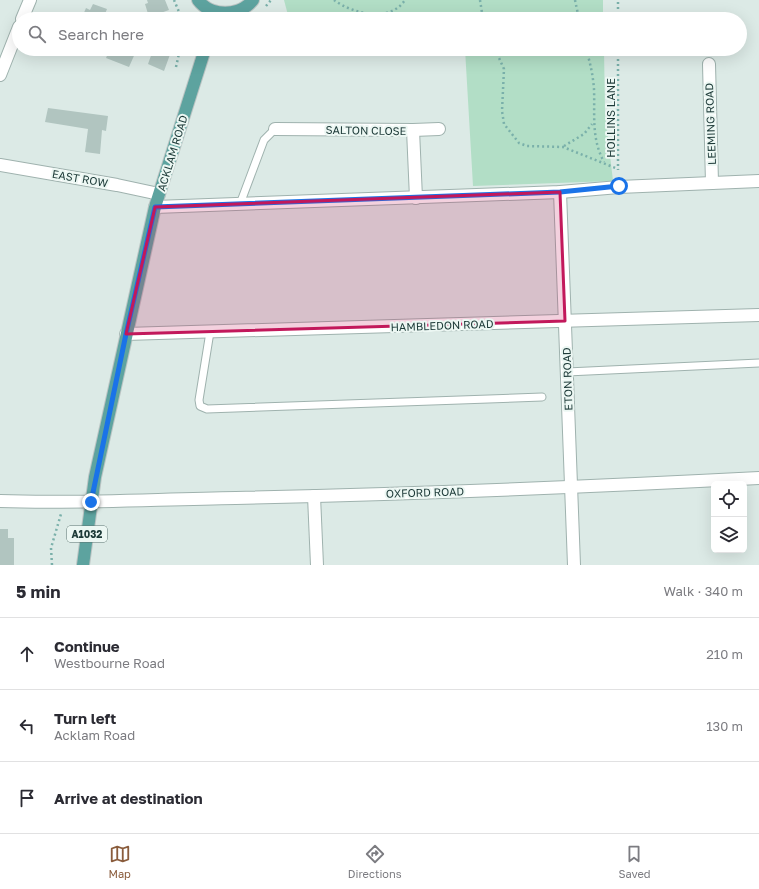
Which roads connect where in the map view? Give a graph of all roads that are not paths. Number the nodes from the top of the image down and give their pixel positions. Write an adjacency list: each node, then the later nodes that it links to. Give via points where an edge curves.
1 (30, 0): 4 (street)
2 (198, 0): 5 (main road)
3 (253, 0): 6 (main road, via 240,10)
4 (25, 12)
5 (211, 12)
6 (233, 12)
7 (12, 40): 8 (street)
8 (4, 55): 11 (street)
9 (204, 56): 19 (main road, ACKLAM ROAD / A1032)
10 (709, 64): 17 (street, LEEMING ROAD)
11 (0, 75)
12 (275, 129): 14 (street, SALTON CLOSE); 21 (lane, via 264,140)
13 (439, 129): 14 (street)
14 (413, 130): 20 (street, SALTON CLOSE)
15 (0, 165): 19 (street, EAST ROW, via 117,184)
16 (759, 181): 17 (street)
17 (712, 183): 18 (street, via 619,186)
18 (560, 192): 20 (street); 24 (street, ETON ROAD)
19 (159, 194): 22 (main road, ACKLAM ROAD / A1032)
20 (416, 198): 21 (street)
21 (240, 204): 22 (street)
22 (155, 207): 26 (main road, ACKLAM ROAD / A1032)
23 (759, 315): 24 (street, HAMBLEDON ROAD)
24 (565, 321): 25 (street, HAMBLEDON ROAD); 28 (street, ETON ROAD)
25 (210, 332): 26 (street, HAMBLEDON ROAD); 29 (lane, via 199,400 200,406 207,410)
26 (126, 334): 34 (main road, ACKLAM ROAD / A1032)
27 (759, 363): 28 (lane)
28 (567, 372): 31 (street, ETON ROAD)
29 (542, 397)
30 (759, 478): 31 (street, OXFORD ROAD)
31 (571, 488): 32 (street, OXFORD ROAD); 37 (street, ETON ROAD)
32 (314, 496): 34 (street, OXFORD ROAD); 36 (street)
33 (0, 501): 34 (street, OXFORD ROAD)
34 (91, 502): 35 (main road, ACKLAM ROAD / A1032)
35 (83, 565)
36 (317, 565)
37 (574, 565)

